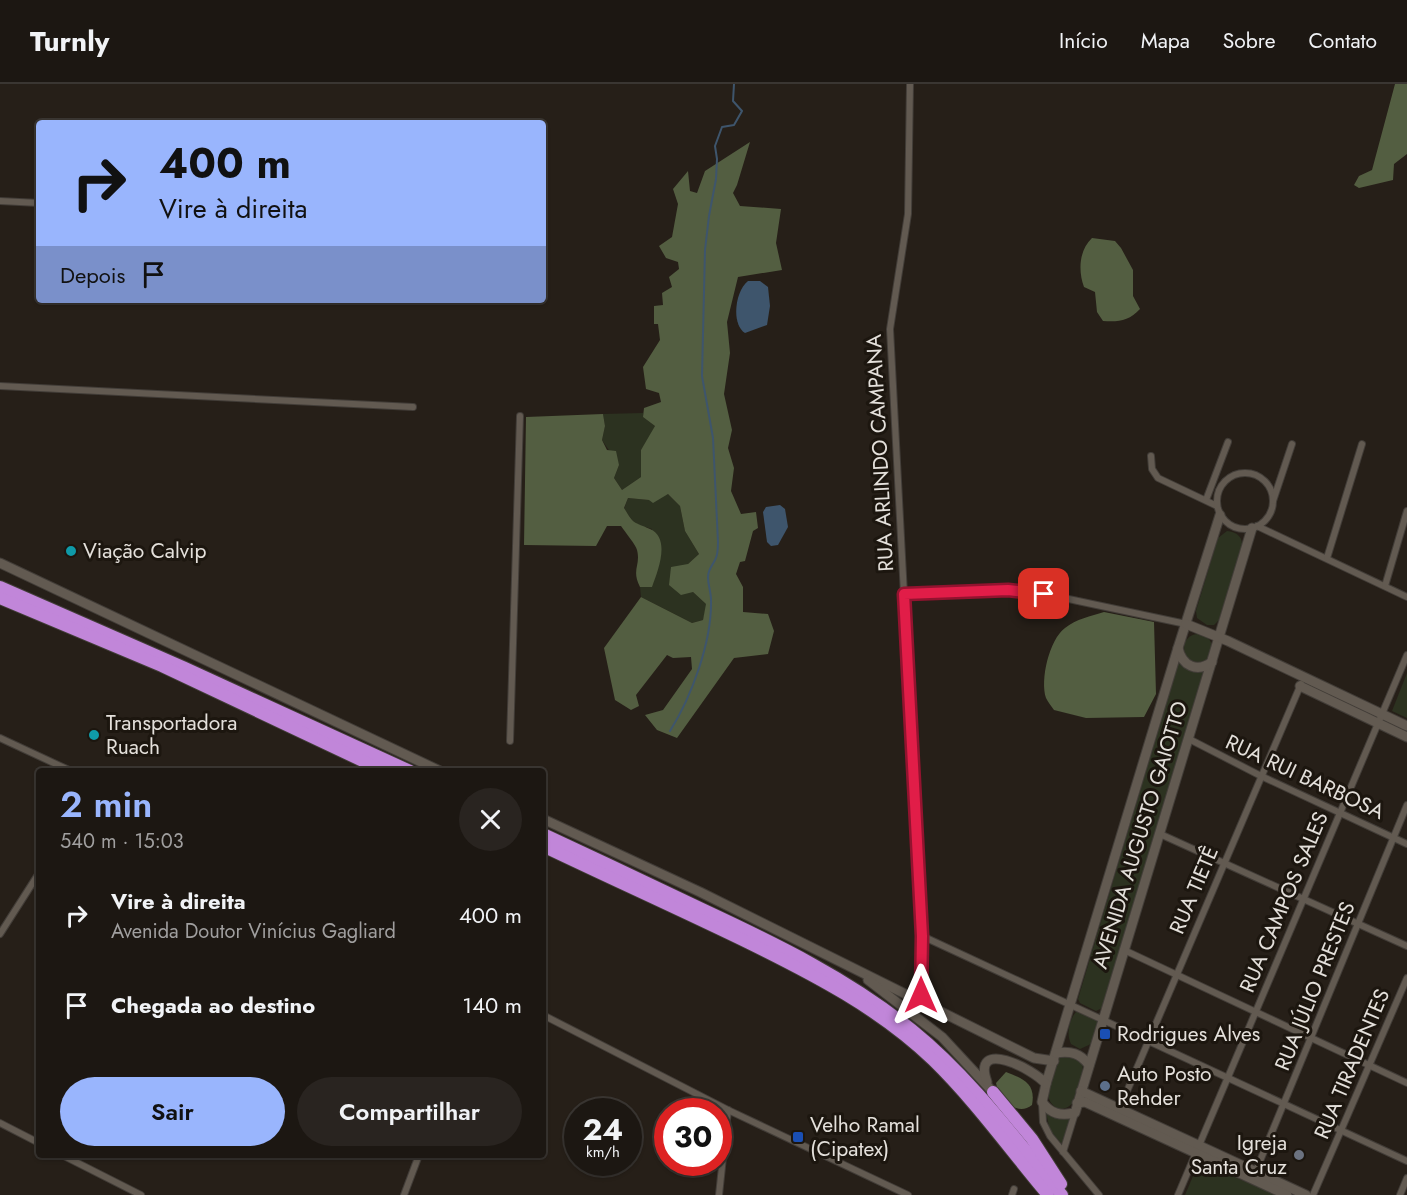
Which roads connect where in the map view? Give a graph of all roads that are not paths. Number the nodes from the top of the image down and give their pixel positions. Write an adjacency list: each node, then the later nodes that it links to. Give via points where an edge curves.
1 (910, 84): 22 (street, RUA ARLINDO CAMPANA, via 908,214 890,329)
2 (0, 201): 3 (street)
3 (36, 202)
4 (0, 386): 5 (street)
5 (413, 407)
6 (520, 416): 39 (street)
7 (1227, 442): 11 (street)
8 (1292, 444): 12 (street)
9 (1362, 444): 17 (street)
10 (1151, 456): 11 (street, via 1158,478)
11 (1206, 500): 13 (street)
12 (1272, 504): 13 (street, via 1271,492 1260,477 1242,473 1220,488); 16 (street, via 1267,518)
13 (1219, 511): 16 (street, via 1234,527); 27 (street, AVENIDA AUGUSTO GAIOTTO)
14 (1407, 511): 15 (street)
15 (1405, 526): 20 (street)
16 (1255, 527): 17 (street); 28 (street, AVENIDA AUGUSTO GAIOTTO)
17 (1326, 558): 20 (street)
18 (0, 563): 43 (street)
19 (0, 580): 26 (highway)
20 (1385, 586): 23 (street)
21 (0, 587): 26 (highway)
22 (904, 594): 27 (street, via 1031,591); 58 (street, RUA ARLINDO CAMPANA)
23 (1407, 597)
24 (0, 598): 29 (highway)
25 (0, 608): 29 (highway)
26 (49, 608): 42 (highway)
27 (1186, 624): 28 (street); 30 (street, AVENIDA AUGUSTO GAIOTTO)
28 (1224, 639): 32 (street, AVENIDA AUGUSTO GAIOTTO); 33 (street)
29 (100, 641): 41 (highway, via 162,666)
30 (1178, 648): 32 (street, via 1182,661 1194,668); 65 (street, AVENIDA AUGUSTO GAIOTTO)
31 (1407, 655): 34 (street, RUA CAMPOS SALES)
32 (1212, 662): 38 (street, AVENIDA AUGUSTO GAIOTTO)
33 (1302, 681): 34 (street); 44 (street, RUA TIETÊ)
34 (1380, 719): 35 (street); 36 (street); 46 (street, RUA CAMPOS SALES)
35 (1407, 726)
36 (1407, 737)
37 (0, 738): 40 (street)
38 (1189, 739): 44 (street, RUA RUI BARBOSA); 48 (street, AVENIDA AUGUSTO GAIOTTO)
39 (510, 741)
40 (65, 768)
41 (378, 768)
42 (403, 768)
43 (434, 768)
44 (1261, 776): 46 (street, RUA RUI BARBOSA); 53 (street, RUA TIETÊ)
45 (1407, 805): 50 (street, RUA JÚLIO PRESTES)
46 (1340, 813): 50 (street, RUA RUI BARBOSA); 55 (street, RUA CAMPOS SALES)
47 (546, 820): 61 (street)
48 (1160, 834): 53 (street); 60 (street, AVENIDA AUGUSTO GAIOTTO)
49 (546, 835): 101 (highway, via 801,957 866,994 946,1060)
50 (1394, 837): 51 (street, RUA RUI BARBOSA); 56 (street, RUA JÚLIO PRESTES)
51 (1407, 844)
52 (546, 847): 96 (highway, via 788,962 847,995 932,1059)
53 (1224, 862): 55 (street); 62 (street, RUA TIETÊ)
54 (36, 878): 57 (street)
55 (1304, 899): 56 (street); 66 (street, RUA CAMPOS SALES)
56 (1359, 923): 59 (street); 69 (street, RUA JÚLIO PRESTES)
57 (0, 934)
58 (922, 936): 64 (street, RUA ARLINDO CAMPANA); 65 (street)
59 (1407, 946)
60 (1124, 950): 62 (street); 68 (street, AVENIDA AUGUSTO GAIOTTO)
61 (852, 968): 64 (street); 78 (street, via 942,1037)
62 (1175, 975): 66 (street); 70 (street, RUA TIETÊ)
63 (1407, 978): 73 (street, RUA TIRADENTES)
64 (921, 1002): 71 (street, via 1034,1058)
65 (1071, 1005): 68 (street); 71 (street, AVENIDA AUGUSTO GAIOTTO)
66 (1256, 1012): 69 (street); 74 (street, RUA CAMPOS SALES)
67 (546, 1017): 79 (street)
68 (1103, 1019): 70 (street); 72 (street, AVENIDA AUGUSTO GAIOTTO)
69 (1311, 1038): 73 (street); 81 (street, RUA JÚLIO PRESTES)
70 (1148, 1041): 74 (street); 84 (street, RUA TIETÊ)
71 (1055, 1057): 72 (street, via 1076,1053); 76 (street, AVENIDA AUGUSTO GAIOTTO)
72 (1089, 1065): 77 (street, AVENIDA AUGUSTO GAIOTTO)
73 (1370, 1065): 75 (street); 86 (street, RUA TIRADENTES)
74 (1228, 1078): 81 (street); 88 (street, RUA CAMPOS SALES)
75 (1407, 1083)
76 (1046, 1084): 78 (street, via 1034,1072 996,1058 988,1060 984,1071); 80 (street, AVENIDA AUGUSTO GAIOTTO)
77 (1081, 1091): 82 (street, AVENIDA AUGUSTO GAIOTTO); 84 (street)
78 (993, 1092): 102 (highway, via 1032,1139)
79 (706, 1098)
80 (1042, 1102): 82 (street, via 1056,1114); 89 (street, via 1043,1122)
81 (1284, 1104): 86 (street); 94 (street, RUA JÚLIO PRESTES)
82 (1076, 1108): 84 (street, via 1085,1102); 89 (street, AVENIDA AUGUSTO GAIOTTO)
83 (732, 1111): 100 (street)
84 (1118, 1113): 88 (street)
85 (0, 1123): 87 (street)
86 (1342, 1131): 92 (street); 107 (street, RUA TIRADENTES)
87 (36, 1141)
88 (1198, 1150): 94 (street); 104 (street, RUA CAMPOS SALES)
89 (1063, 1152): 103 (street)
90 (68, 1158): 97 (street)
91 (418, 1158): 98 (street)
92 (1407, 1161)
93 (721, 1176): 99 (street)
94 (1254, 1176): 105 (street); 106 (street)
95 (1407, 1178): 108 (street)
96 (1045, 1193)
97 (141, 1195)
98 (404, 1195)
99 (719, 1195)
100 (908, 1195)
101 (1062, 1195)
102 (1068, 1195)
103 (1099, 1195)
104 (1178, 1195)
105 (1287, 1195)
106 (1306, 1195)
107 (1313, 1195)
108 (1401, 1195)

